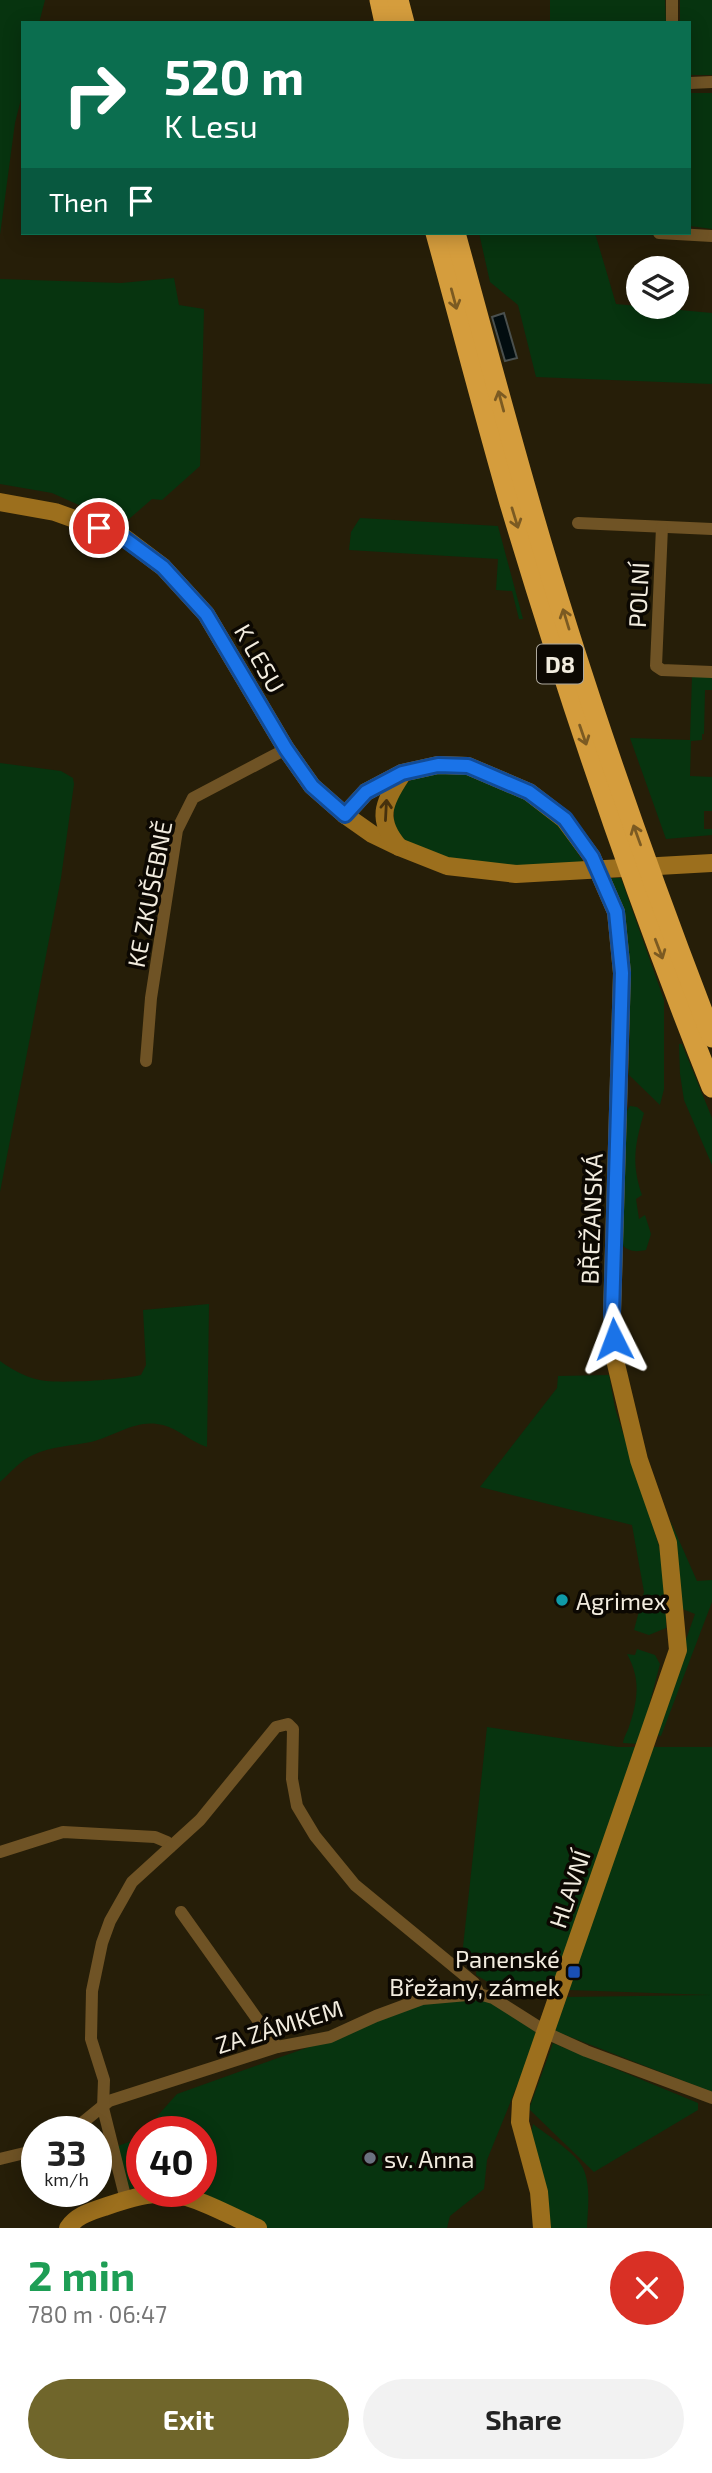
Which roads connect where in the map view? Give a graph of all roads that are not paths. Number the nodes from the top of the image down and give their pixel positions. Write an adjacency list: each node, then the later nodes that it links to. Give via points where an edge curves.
1 (380, 0): 4 (highway)
2 (398, 0): 5 (highway)
3 (672, 0): 6 (street)
4 (385, 21)
5 (403, 21)
6 (672, 21)
7 (712, 82): 8 (street)
8 (691, 83)
9 (437, 235): 25 (highway, D8, one-way to 25, via 510,501 579,726)
10 (456, 235): 23 (highway, D8, one-way to 10, via 597,717 527,496)
11 (691, 235): 12 (street)
12 (712, 236)
13 (0, 502): 18 (street, K LESU, via 55,512 121,536 163,567 206,614)
14 (578, 523): 15 (street)
15 (662, 527): 16 (street); 17 (street, POLNÍ, via 656,666)
16 (712, 529)
17 (712, 672)
18 (286, 749): 20 (street, K LESU, via 312,786); 24 (street, KE ZKUŠEBNĚ, via 193,798 177,830)
19 (402, 773): 20 (street, BŘEŽANSKÁ, via 366,792); 21 (street, one-way to 19, via 387,833 384,816 386,799); 26 (street, BŘEŽANSKÁ, via 438,765 468,766 529,792 565,819 592,857 616,912 622,973 612,1314 617,1363 639,1460 668,1543)
20 (345, 815): 21 (street)
21 (399, 847): 22 (street, via 447,866 516,874)
22 (710, 863)
23 (712, 1037)
24 (146, 1061)
25 (712, 1087)
26 (678, 1650): 31 (street, HLAVNÍ)
27 (170, 1847): 28 (street, via 155,1837 63,1832); 30 (street, via 200,1820 276,1727 288,1724 293,1731 292,1779 297,1806 330,1857 355,1885 474,1983); 34 (street, via 132,1882 102,1943 90,2012 91,2039 104,2080)
28 (0, 1852)
29 (181, 1912): 32 (street)
30 (480, 1994): 31 (street); 32 (street, ZA ZÁMKEM, via 422,1999 330,2036)
31 (545, 2031): 33 (street); 42 (street, HLAVNÍ, via 519,2114 540,2192)
32 (276, 2047): 34 (street, ZA ZÁMKEM, via 108,2101)
33 (712, 2098)
34 (103, 2108): 35 (street, ZA ZÁMKEM); 38 (street)
35 (92, 2116)
36 (21, 2154): 37 (street)
37 (0, 2160)
38 (126, 2200): 40 (street, via 82,2215)
39 (210, 2207): 41 (street)
40 (68, 2228)
41 (258, 2228)
42 (542, 2228)

